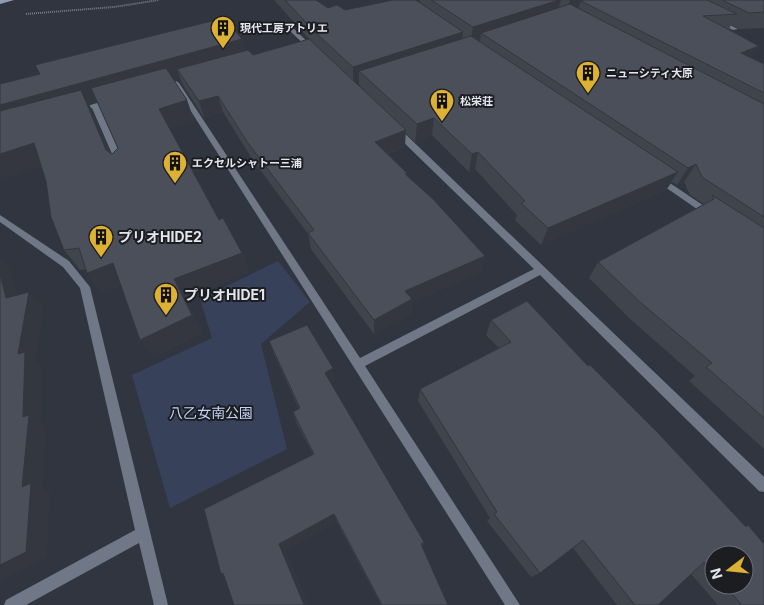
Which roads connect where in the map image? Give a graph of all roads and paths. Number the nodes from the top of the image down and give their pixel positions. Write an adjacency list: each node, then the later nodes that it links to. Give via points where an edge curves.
1 (11, 0): 3 (street)
2 (159, 0): 4 (path)
3 (0, 2)
4 (19, 15)
5 (708, 17): 7 (street)
6 (291, 29): 8 (street)
7 (735, 29)
8 (308, 49)
9 (177, 83): 19 (street)
10 (122, 98): 11 (street)
11 (95, 106): 12 (street); 14 (street)
12 (67, 114)
13 (387, 121): 18 (street)
14 (123, 170)
15 (650, 173): 17 (street)
16 (0, 218): 21 (street, via 66,264 85,287)
17 (715, 218)
18 (541, 270): 19 (street); 20 (street)
19 (358, 364): 24 (street)
20 (764, 486)
21 (143, 533): 22 (street); 23 (street)
22 (12, 605)
23 (161, 605)
24 (513, 605)

